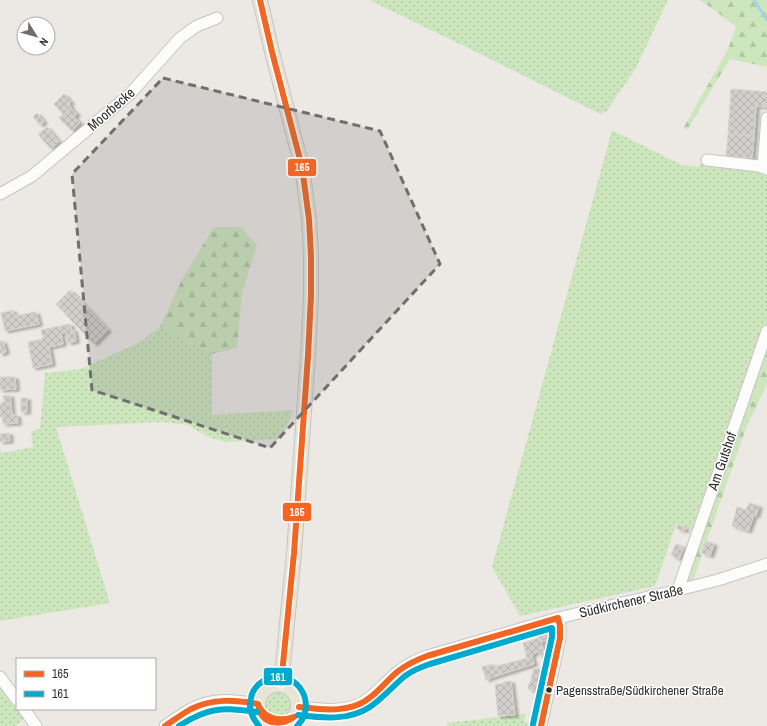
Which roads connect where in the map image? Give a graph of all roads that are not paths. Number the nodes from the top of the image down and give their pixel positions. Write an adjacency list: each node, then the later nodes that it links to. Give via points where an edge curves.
1 (260, 0): 12 (main road, via 302,168 311,256 312,296 308,356 294,553)
2 (217, 18): 6 (street, Moorbecke, via 196,26 180,38 130,94 32,176)
3 (767, 118): 5 (street)
4 (707, 160): 5 (street)
5 (765, 168)
6 (0, 194)
7 (767, 331): 9 (street, Am Gutshof)
8 (767, 564): 9 (street, Südkirchener Straße)
9 (678, 590): 10 (street, Südkirchener Straße)
10 (558, 618): 15 (street, Südkirchener Straße, via 427,656 408,664 358,705 336,709); 20 (street, via 560,638)
11 (0, 677): 13 (street)
12 (281, 684): 14 (main road, via 268,687 259,697); 15 (main road, via 296,695)
13 (16, 699)
14 (258, 704): 18 (street, via 234,700 205,703); 19 (main road, via 262,717)
15 (299, 707): 19 (main road, via 293,719)
16 (25, 710): 17 (street)
17 (36, 726)
18 (165, 726)
19 (276, 726)
20 (541, 726)

